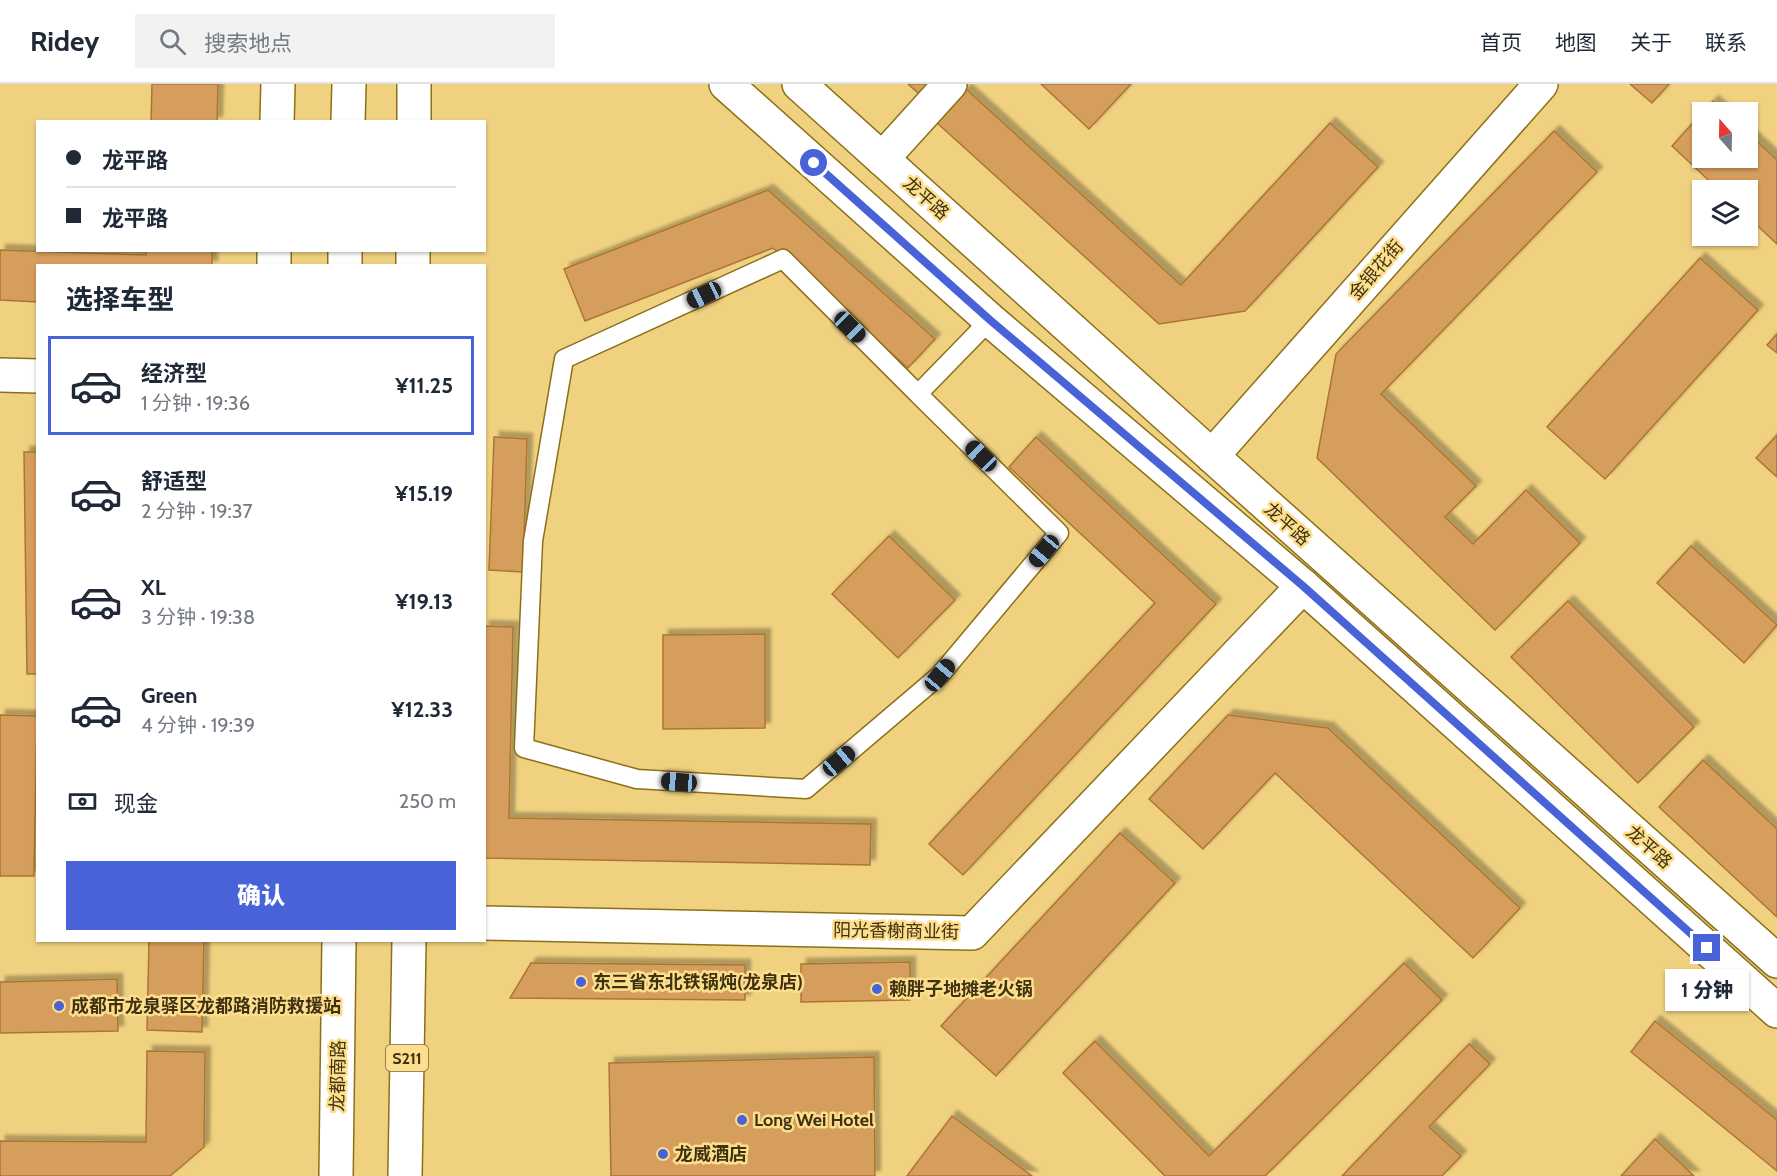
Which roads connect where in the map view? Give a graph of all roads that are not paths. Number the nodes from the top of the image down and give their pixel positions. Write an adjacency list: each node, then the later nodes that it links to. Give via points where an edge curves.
1 (278, 84): 8 (street)
2 (349, 84): 9 (street)
3 (414, 84): 10 (street)
4 (726, 84): 12 (street, 龙平路)
5 (799, 84): 11 (street, 龙平路)
6 (950, 84): 11 (street)
7 (1541, 84): 16 (street, 金银花街)
8 (277, 120)
9 (348, 120)
10 (414, 120)
11 (882, 159): 16 (street, 龙平路)
12 (990, 320): 15 (lane); 17 (street, 龙平路)
13 (0, 375): 14 (street)
14 (36, 376)
15 (918, 394): 15 (lane, via 783,259 564,359 533,541 524,748 637,779 806,789 940,675 1059,533)
16 (1212, 456): 21 (street, 龙平路)
17 (1303, 586): 18 (street, 阳光香榭商业街, via 972,933); 22 (street, 龙平路)
18 (486, 923)
19 (339, 942): 23 (street, 龙都南路)
20 (409, 942): 24 (street, S211)
21 (1777, 961)
22 (1777, 1011)
23 (336, 1176)
24 (405, 1176)

